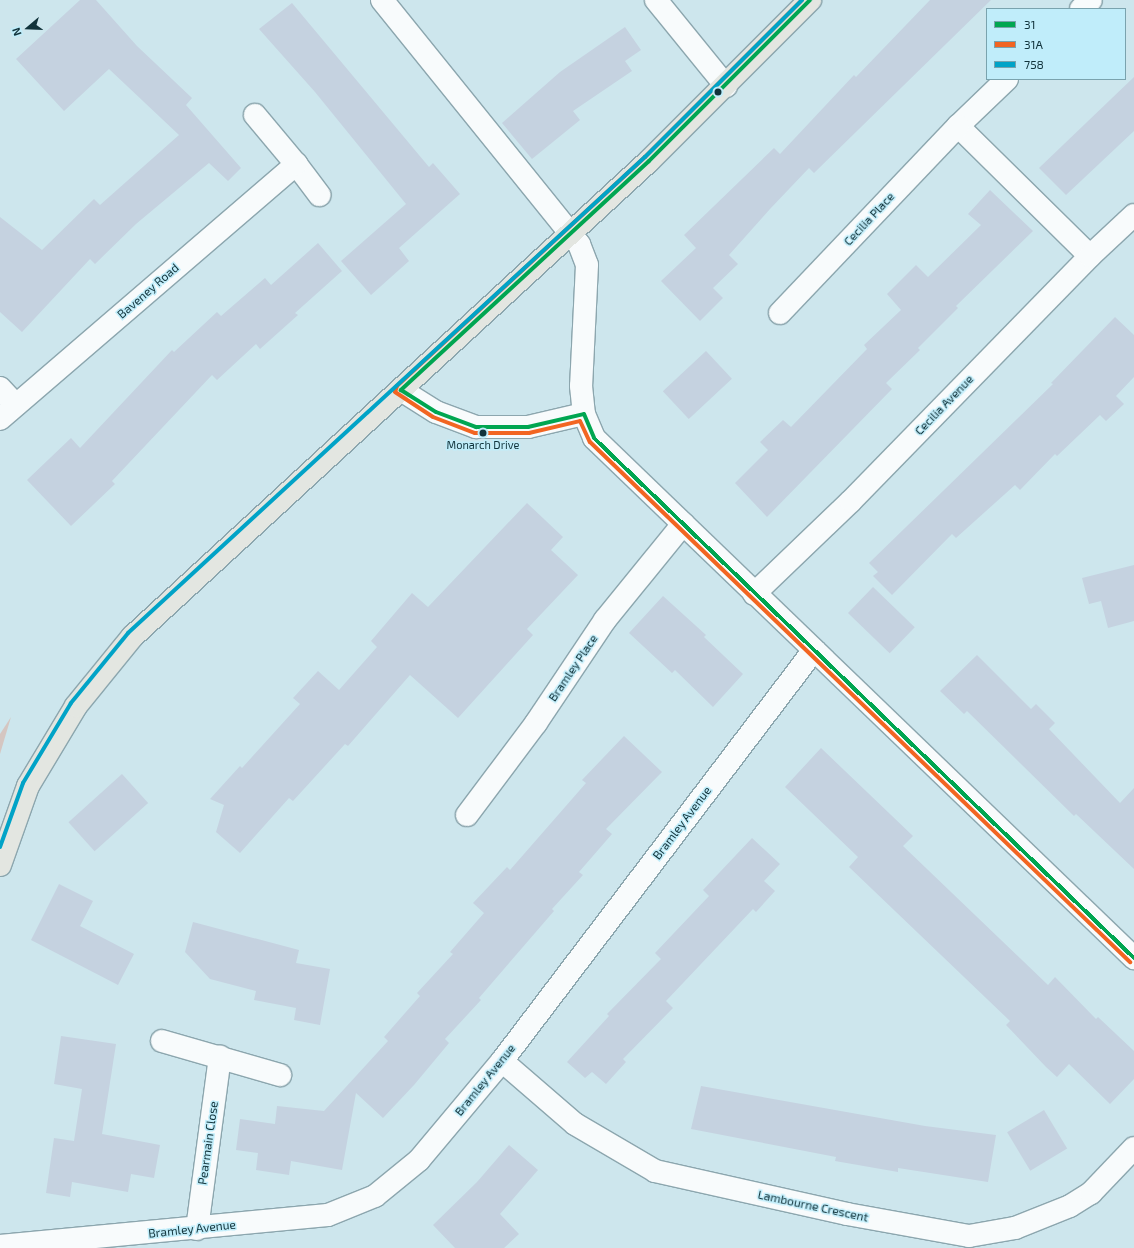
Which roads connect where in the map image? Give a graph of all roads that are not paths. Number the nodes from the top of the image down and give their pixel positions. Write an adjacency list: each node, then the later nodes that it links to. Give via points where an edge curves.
1 (382, 0): 13 (street)
2 (656, 0): 7 (street)
3 (810, 0): 7 (main road)
4 (1091, 0): 5 (street)
5 (1082, 8)
6 (1006, 80): 9 (street, Cecilia Place)
7 (726, 86): 13 (main road, via 649,162)
8 (255, 115): 10 (street)
9 (958, 126): 14 (street); 15 (street, Cecilia Place)
10 (296, 164): 11 (street); 18 (street, Baveney Road)
11 (319, 195)
12 (1134, 215): 14 (street, Cecilia Avenue)
13 (571, 232): 17 (main road); 19 (street, via 587,265 581,386)
14 (1090, 256): 22 (street, Cecilia Avenue, via 851,501)
15 (780, 313)
16 (0, 388): 18 (street)
17 (401, 390): 19 (street, via 436,412 476,427 528,427); 25 (main road, via 132,637 76,706 28,786)
18 (16, 405): 20 (street, Baveney Road)
19 (584, 414): 21 (street, via 594,438)
20 (0, 420)
21 (683, 524): 22 (street); 24 (street, Bramley Place, via 605,620 536,723)
22 (754, 594): 23 (street)
23 (814, 650): 26 (street); 29 (street, Bramley Avenue)
24 (467, 815)
25 (0, 865)
26 (1134, 958)
27 (162, 1041): 28 (street)
28 (220, 1057): 30 (street); 32 (street, Pearmain Close)
29 (502, 1061): 31 (street, Lambourne Crescent, via 575,1124 655,1171 847,1214 968,1236 1015,1228 1070,1206 1091,1193); 32 (street, Bramley Avenue, via 419,1160 375,1196 328,1215)
30 (280, 1075)
31 (1134, 1148)
32 (196, 1229): 33 (street, Bramley Avenue)
33 (0, 1246)

